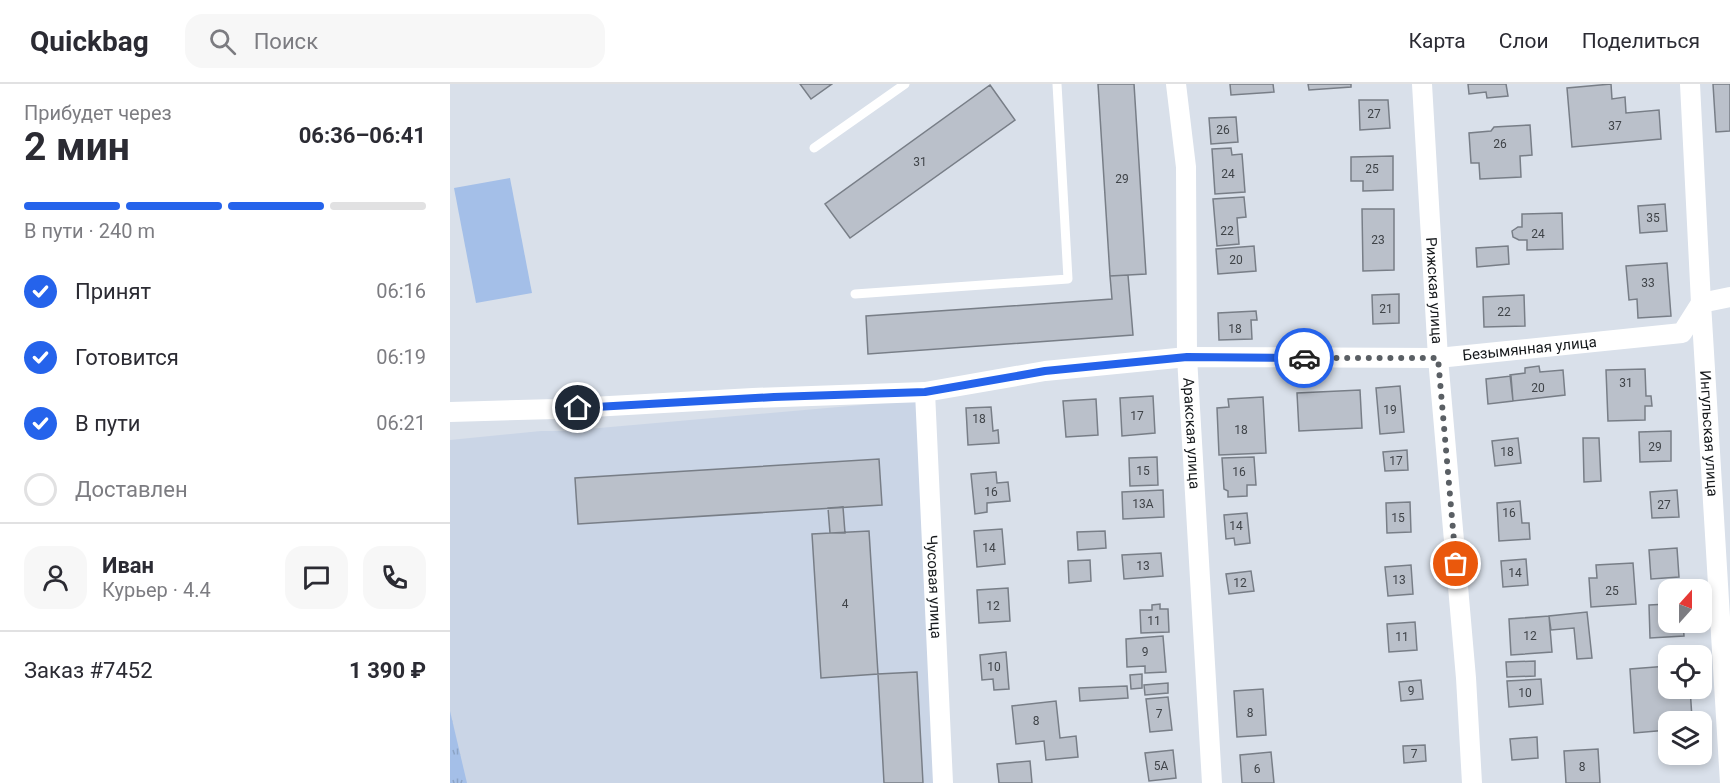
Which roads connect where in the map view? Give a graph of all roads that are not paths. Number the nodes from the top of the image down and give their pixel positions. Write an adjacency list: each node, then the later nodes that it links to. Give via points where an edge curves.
1 (905, 84): 6 (lane)
2 (1057, 84): 7 (lane, via 1068,279)
3 (1176, 84): 10 (street, Аракская улица, via 1186,167)
4 (1422, 84): 11 (street, Рижская улица)
5 (1690, 84): 9 (street, Ингульская улица)
6 (814, 148)
7 (855, 294)
8 (1730, 297): 9 (street)
9 (1701, 303): 11 (street, Безымянная улица, via 1682,333); 17 (street, Ингульская улица)
10 (1187, 357): 11 (street, Безымянная улица); 12 (street, Безымянная улица, via 1045,371); 15 (street, Аракская улица)
11 (1438, 358): 16 (street, Рижская улица)
12 (925, 392): 13 (street, Безымянная улица); 14 (street, Чусовая улица)
13 (450, 412)
14 (943, 783)
15 (1212, 783)
16 (1472, 783)
17 (1730, 783)

